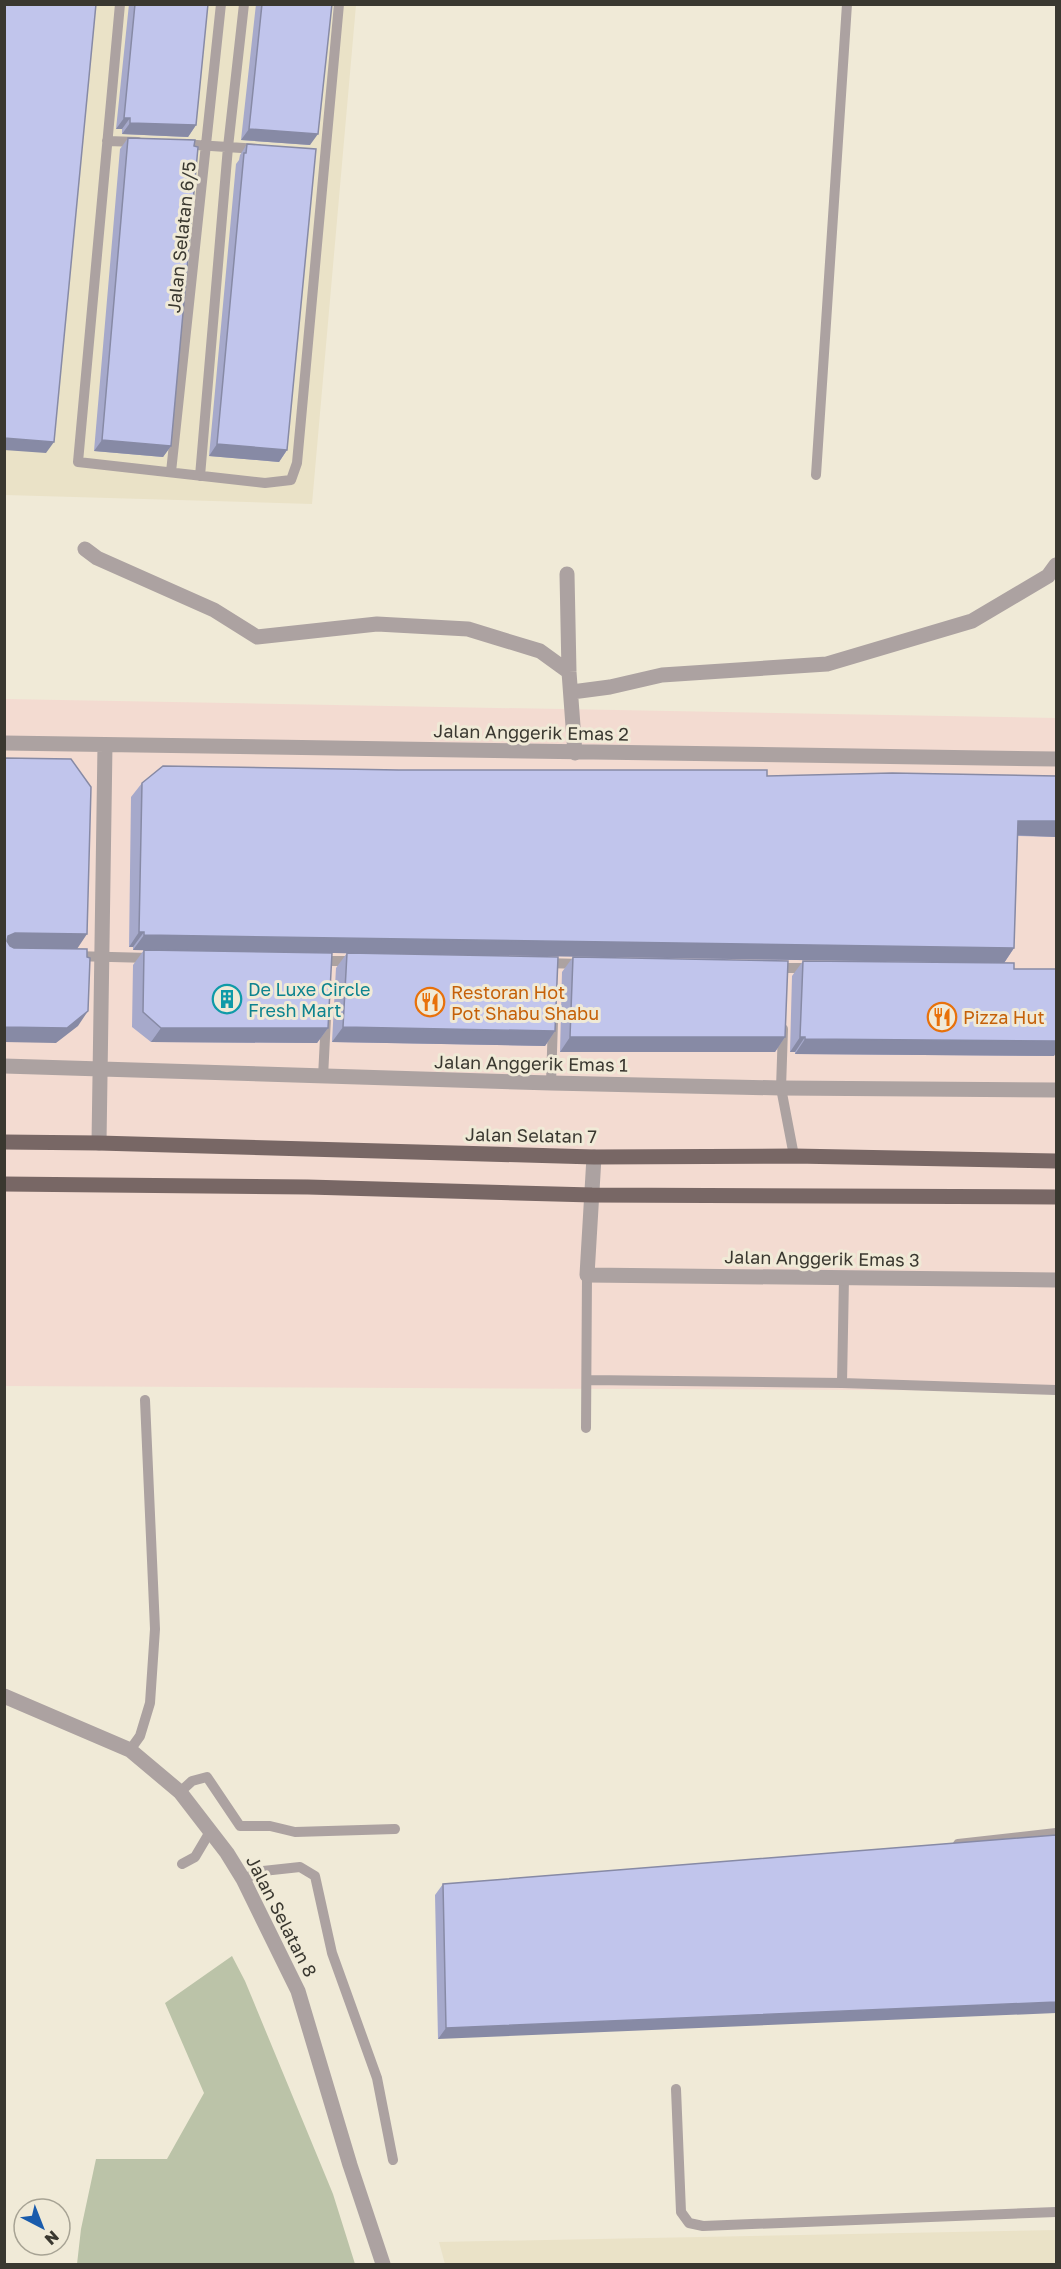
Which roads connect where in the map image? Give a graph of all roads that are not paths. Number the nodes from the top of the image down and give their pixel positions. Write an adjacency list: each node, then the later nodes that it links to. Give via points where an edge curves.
1 (120, 4): 6 (lane)
2 (221, 4): 9 (lane, Jalan Selatan 6/5)
3 (244, 4): 10 (lane)
4 (339, 4): 14 (lane, via 319,154 297,463 291,480 265,483)
5 (847, 4): 13 (lane)
6 (107, 141): 7 (lane); 12 (lane, via 78,462)
7 (152, 143)
8 (174, 144): 9 (lane)
9 (207, 145): 10 (lane); 12 (lane, Jalan Selatan 6/5)
10 (228, 147): 11 (lane); 14 (lane)
11 (271, 150)
12 (171, 472): 14 (lane)
13 (816, 475)
14 (200, 476)
15 (86, 549): 18 (street, via 97,558 214,610 257,637 377,624 468,629 540,651)
16 (1056, 565): 19 (street, via 1048,576 972,621 827,664 662,675)
17 (567, 574): 18 (street)
18 (569, 672): 19 (street)
19 (572, 692): 22 (street)
20 (4, 744): 21 (street, Jalan Anggerik Emas 2)
21 (105, 745): 22 (street, Jalan Anggerik Emas 2); 25 (street)
22 (574, 753): 23 (street, Jalan Anggerik Emas 2)
23 (1056, 759)
24 (58, 956): 25 (lane)
25 (101, 957): 26 (lane); 43 (street)
26 (161, 958)
27 (305, 961): 28 (lane)
28 (329, 961): 29 (lane); 36 (lane)
29 (364, 962)
30 (531, 963): 31 (lane)
31 (555, 963): 32 (lane); 37 (lane)
32 (590, 964)
33 (762, 968): 34 (lane)
34 (785, 968): 35 (lane); 38 (lane)
35 (819, 968)
36 (328, 973)
37 (555, 975)
38 (784, 980)
39 (327, 1008): 44 (lane)
40 (554, 1011): 45 (lane)
41 (783, 1016): 46 (lane)
42 (4, 1066): 43 (street, Jalan Anggerik Emas 1)
43 (100, 1067): 44 (street, Jalan Anggerik Emas 1); 49 (street)
44 (324, 1077): 45 (street, Jalan Anggerik Emas 1)
45 (551, 1083): 46 (street, Jalan Anggerik Emas 1)
46 (781, 1088): 47 (street, Jalan Anggerik Emas 1); 50 (lane)
47 (1056, 1090)
48 (4, 1142): 49 (main road, Jalan Selatan 7)
49 (99, 1143): 51 (main road, Jalan Selatan 7)
50 (794, 1156): 51 (main road, Jalan Selatan 7); 52 (main road, Jalan Selatan 7)
51 (594, 1157): 54 (street)
52 (1056, 1161)
53 (4, 1184): 54 (main road)
54 (592, 1195): 55 (main road); 56 (street)
55 (1056, 1197)
56 (587, 1275): 57 (street, Jalan Anggerik Emas 3); 59 (lane)
57 (844, 1278): 58 (street, Jalan Anggerik Emas 3); 60 (lane)
58 (1056, 1280)
59 (586, 1380): 60 (lane); 63 (lane)
60 (842, 1383): 61 (lane)
61 (1056, 1390)
62 (145, 1400): 65 (lane, via 155,1629 150,1703 140,1736)
63 (586, 1428)
64 (4, 1696): 65 (street, Jalan Selatan 8)
65 (130, 1750): 66 (street, Jalan Selatan 8)
66 (180, 1792): 67 (lane, via 192,1780 207,1777 240,1826 270,1826 295,1832); 68 (street, Jalan Selatan 8)
67 (395, 1829)
68 (211, 1830): 71 (lane, via 195,1857); 72 (street, Jalan Selatan 8)
69 (1056, 1833): 70 (lane)
70 (945, 1845)
71 (182, 1864)
72 (243, 1879): 74 (lane, via 263,1871 300,1867 315,1876 332,1953 377,2078); 76 (street, Jalan Selatan 8, via 298,1990)
73 (676, 2089): 75 (lane, via 681,2212 689,2223 703,2226)
74 (393, 2160)
75 (1056, 2212)
76 (383, 2265)

